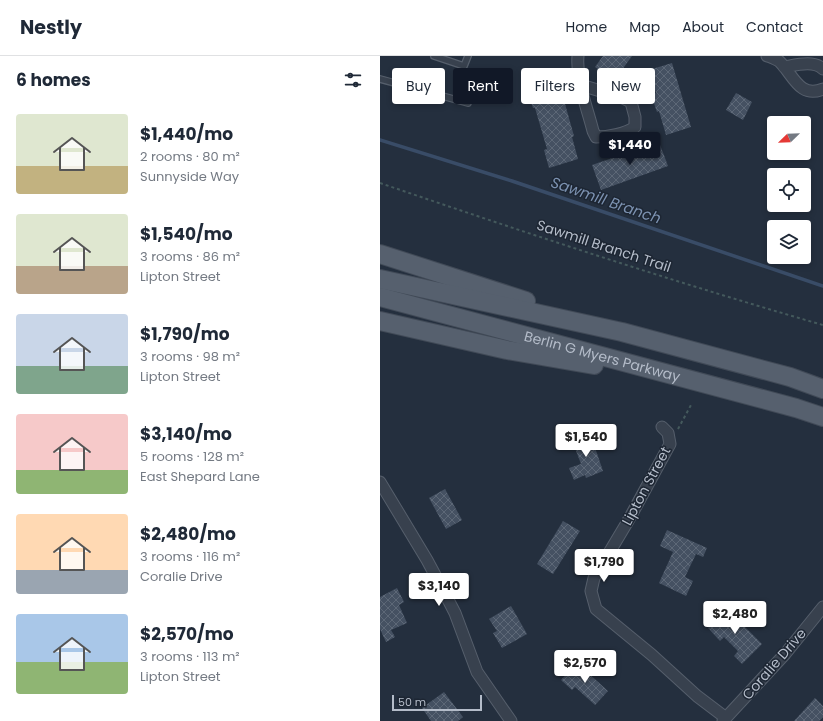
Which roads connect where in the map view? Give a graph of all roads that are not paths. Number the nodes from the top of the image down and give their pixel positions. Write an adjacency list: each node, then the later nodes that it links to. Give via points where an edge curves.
1 (434, 56): 2 (lane, via 464,66)
2 (468, 56)
3 (578, 56): 7 (street)
4 (767, 56): 6 (street, via 777,60)
5 (822, 66): 6 (street, via 809,64)
6 (784, 67): 10 (street, via 804,90)
7 (578, 68)
8 (380, 79): 11 (lane)
9 (581, 85): 9 (street, via 596,137 630,131 635,127 631,102)
10 (823, 89)
11 (453, 99)
12 (380, 254): 16 (main road)
13 (380, 279): 16 (main road, Berlin G Myers Parkway)
14 (380, 297): 17 (main road, Berlin G Myers Parkway)
15 (380, 321): 17 (main road, via 507,350)
16 (622, 332): 18 (main road, Berlin G Myers Parkway, via 790,377)
17 (712, 386): 19 (main road, Berlin G Myers Parkway)
18 (823, 389)
19 (823, 417)
20 (662, 427): 23 (street, Lipton Street, via 668,433 670,444 594,578 591,590 596,609)
21 (380, 482): 24 (street, via 427,560 455,613 477,672)
22 (823, 607): 23 (street, Coralie Drive, via 785,654)
23 (725, 719)
24 (511, 721)

